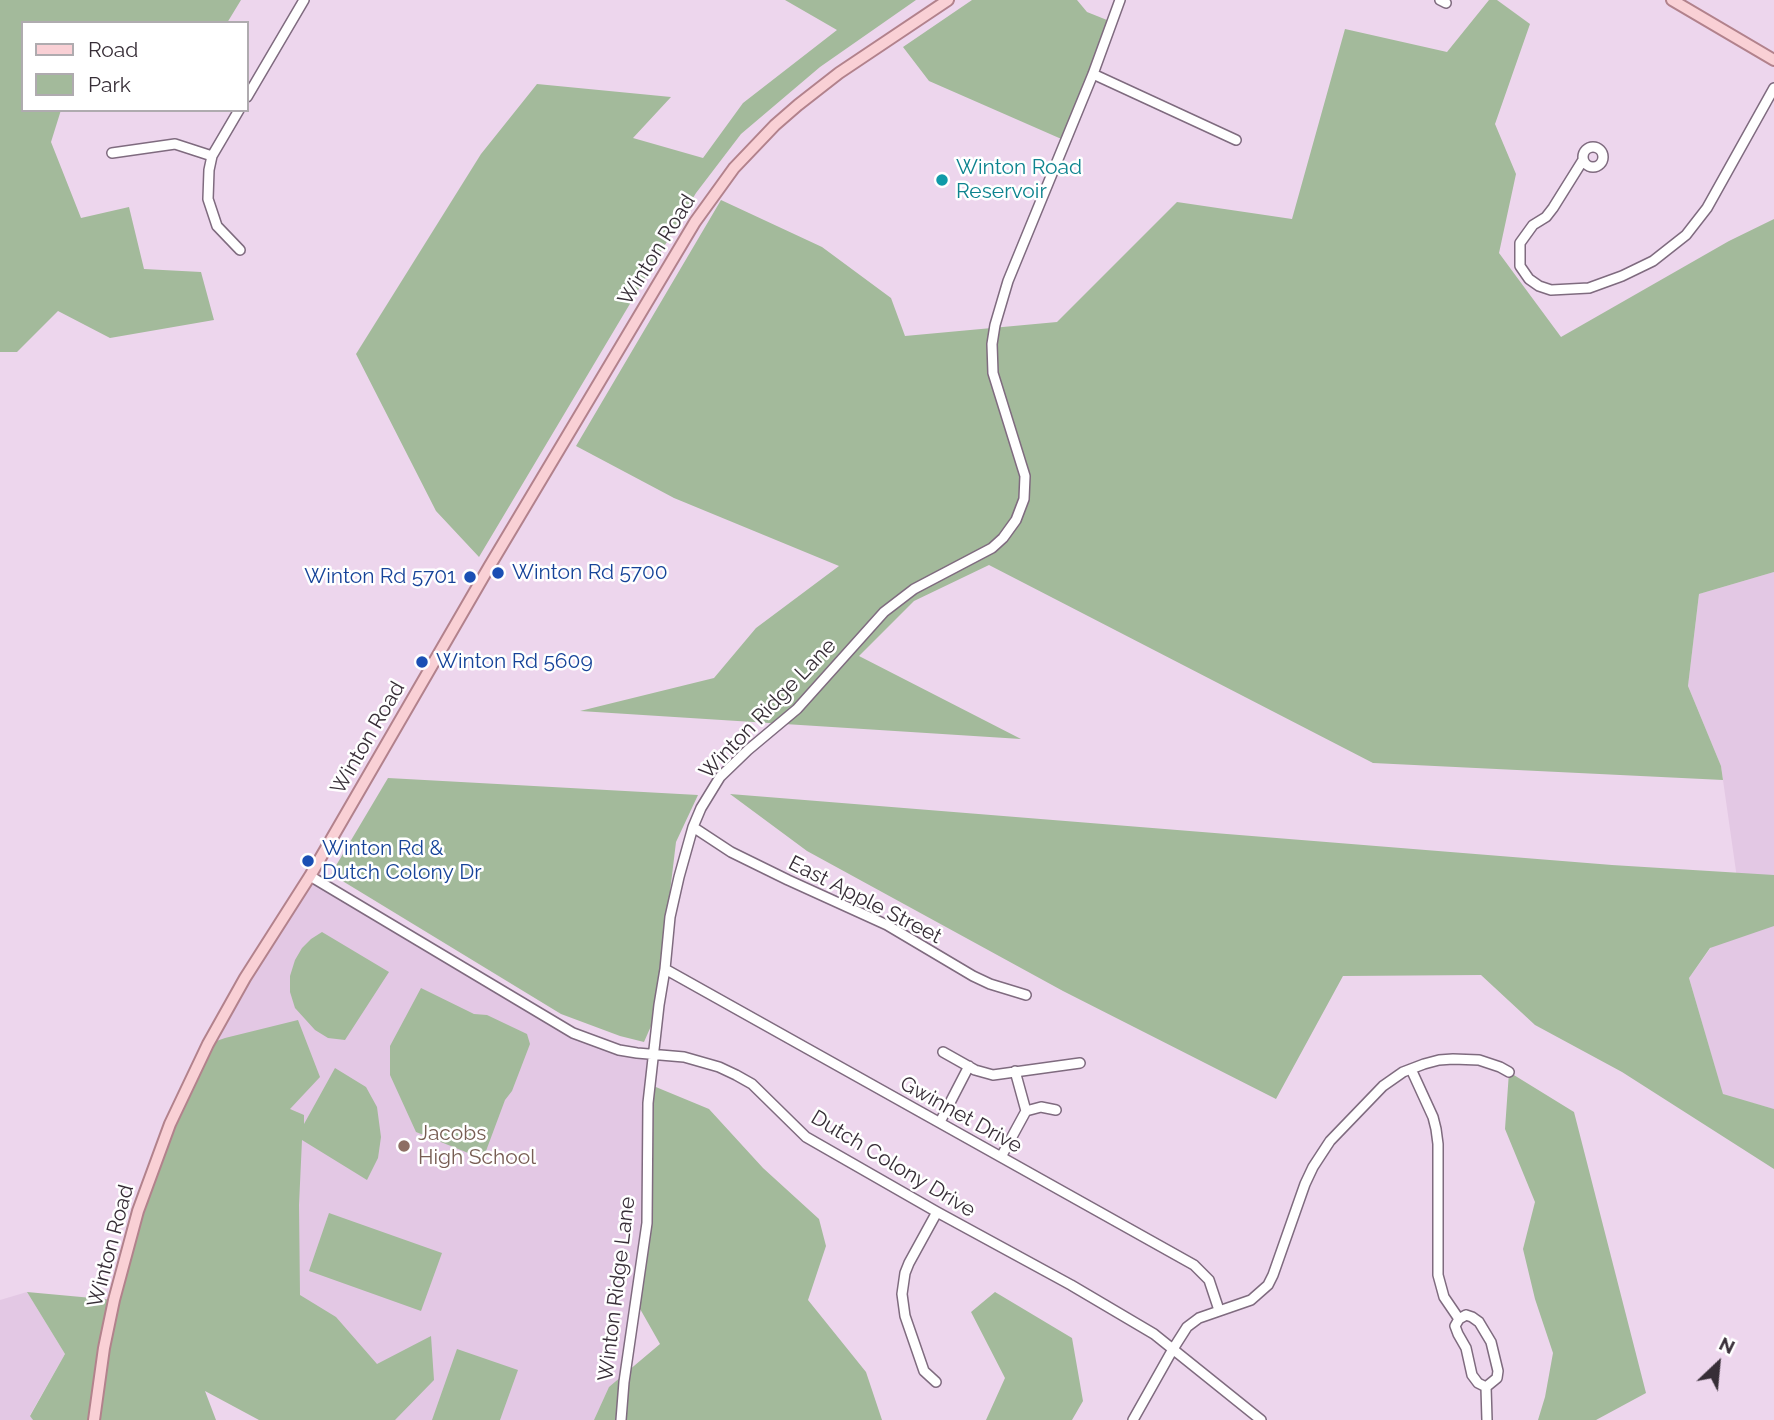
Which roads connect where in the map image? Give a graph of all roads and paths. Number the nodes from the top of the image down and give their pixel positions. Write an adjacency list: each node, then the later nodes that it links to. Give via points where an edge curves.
1 (304, 0): 8 (street)
2 (948, 0): 16 (main road, Winton Road, via 797,105 752,148 714,194)
3 (1120, 0): 6 (street, Winton Ridge Lane)
4 (1672, 0): 5 (main road)
5 (1774, 60)
6 (1093, 74): 10 (street); 15 (street, Winton Ridge Lane, via 1008,281 995,325 993,373 1025,476 1024,499 1016,520 992,548 914,589 884,612 797,709 720,777)
7 (1774, 88): 13 (street, via 1715,195 1686,235 1653,261 1622,276 1589,288 1551,290 1525,273 1519,261 1520,243 1553,208)
8 (248, 95)
9 (238, 112): 12 (street)
10 (1236, 140)
11 (112, 153): 12 (street, via 175,144)
12 (212, 156): 14 (street, via 208,199 217,226)
13 (1583, 160)
14 (240, 250)
15 (693, 827): 17 (street, Winton Ridge Lane, via 670,917); 18 (street, East Apple Street, via 731,852 887,925 973,976)
16 (310, 876): 20 (street, Dutch Colony Drive, via 573,1033 619,1050); 36 (main road, Winton Road, via 230,1004 170,1124 126,1253 104,1348)
17 (665, 969): 20 (street, Winton Ridge Lane); 28 (street, Gwinnet Drive)
18 (1026, 995)
19 (943, 1052): 22 (street)
20 (655, 1055): 30 (street, Dutch Colony Drive, via 702,1061 736,1075 752,1084 806,1137); 37 (street, Winton Ridge Lane, via 648,1103 647,1223)
21 (1080, 1063): 24 (street)
22 (969, 1066): 24 (street, via 993,1075); 28 (street)
23 (1411, 1069): 25 (street, via 1439,1060 1468,1059); 31 (street, via 1383,1086 1323,1150 1305,1184 1268,1285 1251,1300); 32 (street, via 1436,1129 1438,1275 1444,1297)
24 (1015, 1070): 26 (street)
25 (1509, 1072)
26 (1026, 1111): 27 (street, via 1041,1107); 29 (street)
27 (1056, 1111)
28 (940, 1122): 29 (street, Gwinnet Drive)
29 (1001, 1157): 31 (street, Gwinnet Drive, via 1200,1269 1212,1286)
30 (937, 1212): 33 (street, Dutch Colony Drive, via 1071,1285); 34 (street, via 909,1263 902,1294 924,1371)
31 (1219, 1310): 33 (street, via 1193,1322)
32 (1459, 1319): 35 (street, via 1455,1326 1472,1375); 35 (street, via 1466,1315 1479,1322 1491,1342 1498,1371)
33 (1173, 1349): 38 (street); 39 (street, Dutch Colony Drive)
34 (936, 1382)
35 (1486, 1387): 40 (street)
36 (94, 1420)
37 (621, 1420)
38 (1133, 1420)
39 (1261, 1420)
40 (1487, 1420)

